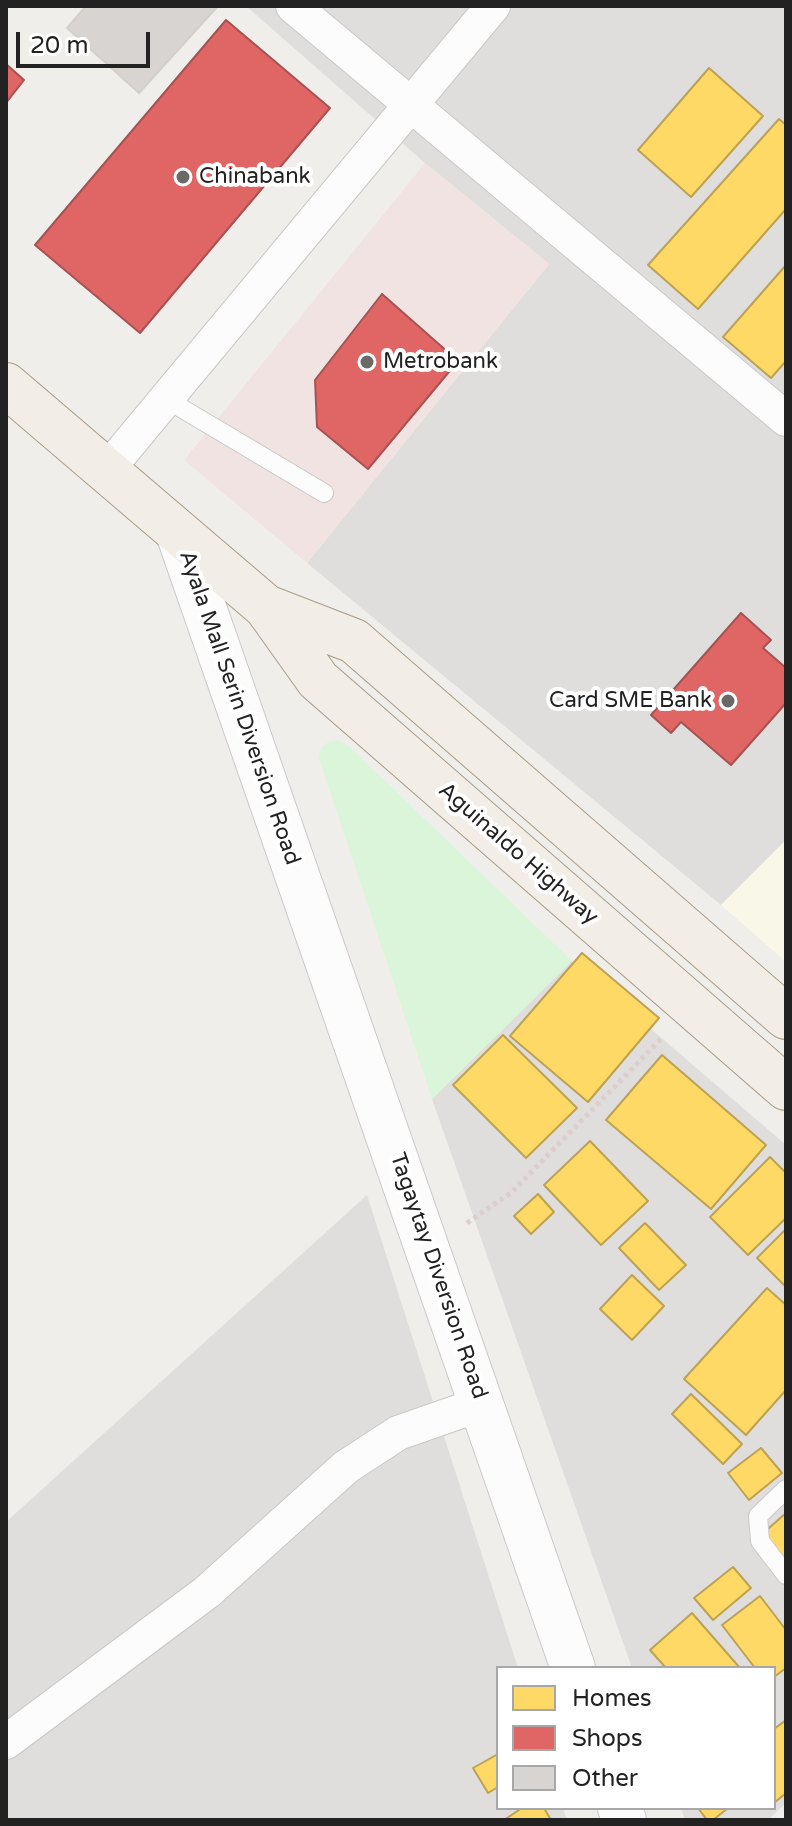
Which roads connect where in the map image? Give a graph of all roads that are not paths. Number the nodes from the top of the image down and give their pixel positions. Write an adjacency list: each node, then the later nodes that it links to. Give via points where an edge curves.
1 (293, 6): 3 (street)
2 (493, 6): 3 (street)
3 (410, 106): 5 (street); 6 (street)
4 (6, 385): 7 (main road, Aguinaldo Highway)
5 (166, 399): 7 (street); 8 (lane)
6 (786, 419)
7 (106, 471): 9 (main road, Aguinaldo Highway)
8 (324, 493)
9 (178, 533): 10 (main road, Aguinaldo Highway); 11 (street, Ayala Mall Serin Diversion Road)
10 (266, 607): 12 (main road, Aguinaldo Highway, via 354,641); 13 (main road, Aguinaldo Highway, via 318,680)
11 (301, 884): 14 (street, Tagaytay Diversion Road)
12 (786, 1017)
13 (786, 1088)
14 (481, 1404): 17 (street, Tagaytay Diversion Road); 18 (street, via 398,1433 346,1467 207,1592)
15 (786, 1489): 16 (lane, via 758,1516 760,1541)
16 (786, 1575)
17 (572, 1666)
18 (6, 1742)

